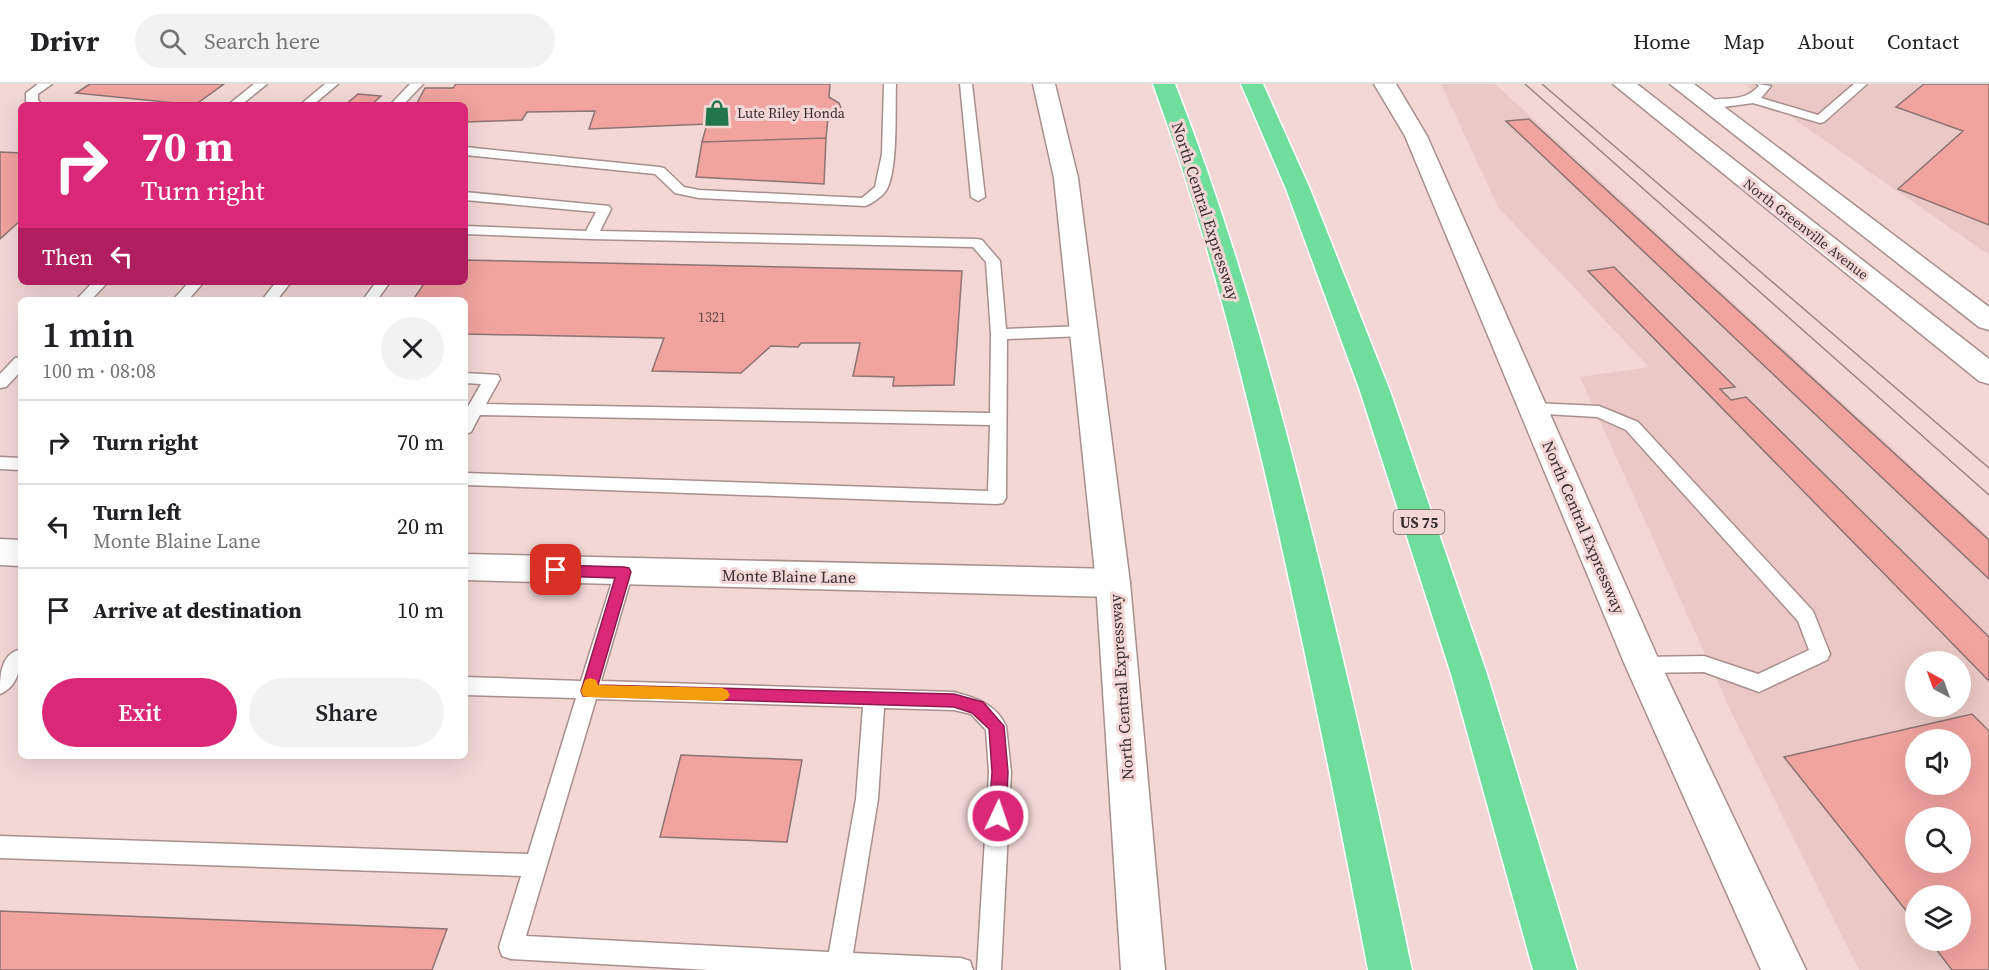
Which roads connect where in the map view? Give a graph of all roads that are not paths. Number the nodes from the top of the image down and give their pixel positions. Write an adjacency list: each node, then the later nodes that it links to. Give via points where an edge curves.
1 (46, 84): 16 (lane, via 32,93)
2 (261, 84): 17 (lane)
3 (332, 84): 18 (lane)
4 (417, 84): 19 (lane)
5 (890, 84): 22 (lane, via 888,154 881,188 865,202 699,194 680,190 660,171)
6 (966, 84): 24 (lane)
7 (1044, 84): 34 (main road, North Central Expressway, via 1066,178)
8 (1164, 84): 64 (highway, North Central Expressway, via 1228,276 1276,452 1335,702)
9 (1252, 84): 65 (highway, US 75, via 1298,189 1379,402 1469,674)
10 (1385, 84): 41 (main road, North Central Expressway, via 1416,136)
11 (1624, 84): 21 (main road, North Greenville Avenue)
12 (1681, 84): 20 (main road)
13 (1763, 84): 15 (lane)
14 (1861, 84): 15 (lane, via 1820,119)
15 (1754, 99): 20 (lane)
16 (33, 102)
17 (238, 102)
18 (310, 102)
19 (399, 102)
20 (1709, 105): 21 (main road); 33 (main road)
21 (1659, 112): 37 (main road, North Greenville Avenue)
22 (468, 151)
23 (468, 196): 26 (lane, via 604,209)
24 (978, 197)
25 (468, 230): 26 (lane)
26 (591, 236): 35 (lane, via 977,243 993,261)
27 (98, 285): 30 (lane)
28 (194, 285): 31 (lane)
29 (282, 285): 32 (lane)
30 (86, 297)
31 (183, 297)
32 (272, 297)
33 (1989, 321)
34 (1084, 332): 35 (lane); 51 (main road, North Central Expressway)
35 (999, 334): 42 (lane)
36 (18, 365): 39 (lane)
37 (1989, 374)
38 (468, 378): 40 (lane, via 492,379)
39 (0, 383)
40 (475, 409): 42 (lane); 43 (lane)
41 (1534, 409): 53 (main road, North Central Expressway); 53 (lane, via 1599,412 1632,426 1806,617 1820,654 1759,683 1704,664)
42 (998, 419): 46 (lane, via 997,498)
43 (468, 422)
44 (0, 463): 45 (lane)
45 (18, 464)
46 (468, 479)
47 (0, 552): 48 (main road)
48 (18, 553)
49 (468, 567): 50 (main road, Monte Blaine Lane)
50 (624, 572): 51 (main road, Monte Blaine Lane); 56 (lane)
51 (1113, 583): 63 (main road, North Central Expressway)
52 (13, 658): 54 (lane)
53 (1643, 665): 66 (main road, North Central Expressway)
54 (0, 685)
55 (468, 686): 56 (lane)
56 (588, 691): 57 (lane); 59 (lane)
57 (874, 699): 60 (lane, via 864,820); 62 (lane, via 954,700 977,707 996,726 1000,772)
58 (0, 847): 59 (lane)
59 (536, 865): 60 (lane, via 511,947)
60 (838, 968): 61 (lane)
61 (961, 970)
62 (989, 970)
63 (1143, 970)
64 (1390, 970)
65 (1555, 970)
66 (1784, 970)

